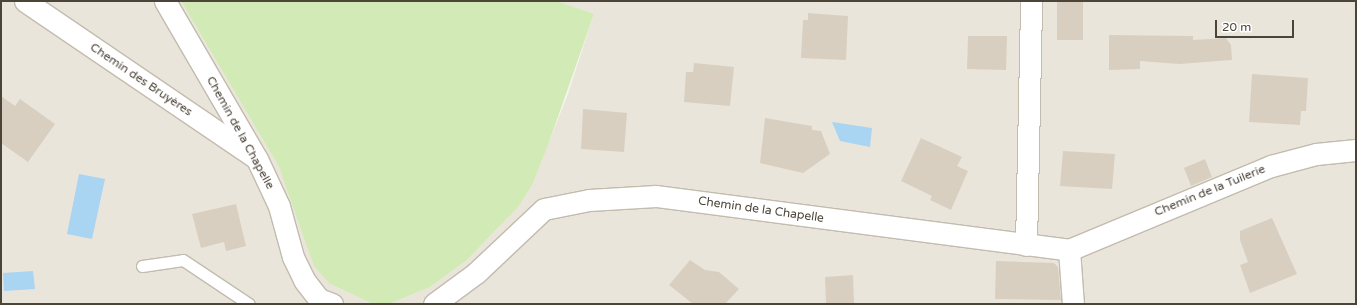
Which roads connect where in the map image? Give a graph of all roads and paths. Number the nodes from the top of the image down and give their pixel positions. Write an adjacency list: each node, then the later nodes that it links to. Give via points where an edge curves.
1 (25, 1): 5 (street, Chemin des Bruyères)
2 (165, 1): 5 (street, Chemin de la Chapelle)
3 (1031, 1): 6 (street)
4 (1356, 150): 7 (street, Chemin de la Tuilerie, via 1316,154 1271,166)
5 (257, 159): 9 (street, Chemin de la Chapelle, via 279,206 293,257 304,280)
6 (1026, 245): 7 (street, Chemin de la Chapelle); 11 (street, Chemin de la Chapelle, via 656,196 589,200 544,209 476,274)
7 (1069, 250): 12 (street)
8 (142, 266): 10 (lane, via 183,260)
9 (320, 302)
10 (249, 304)
11 (434, 304)
12 (1073, 304)

